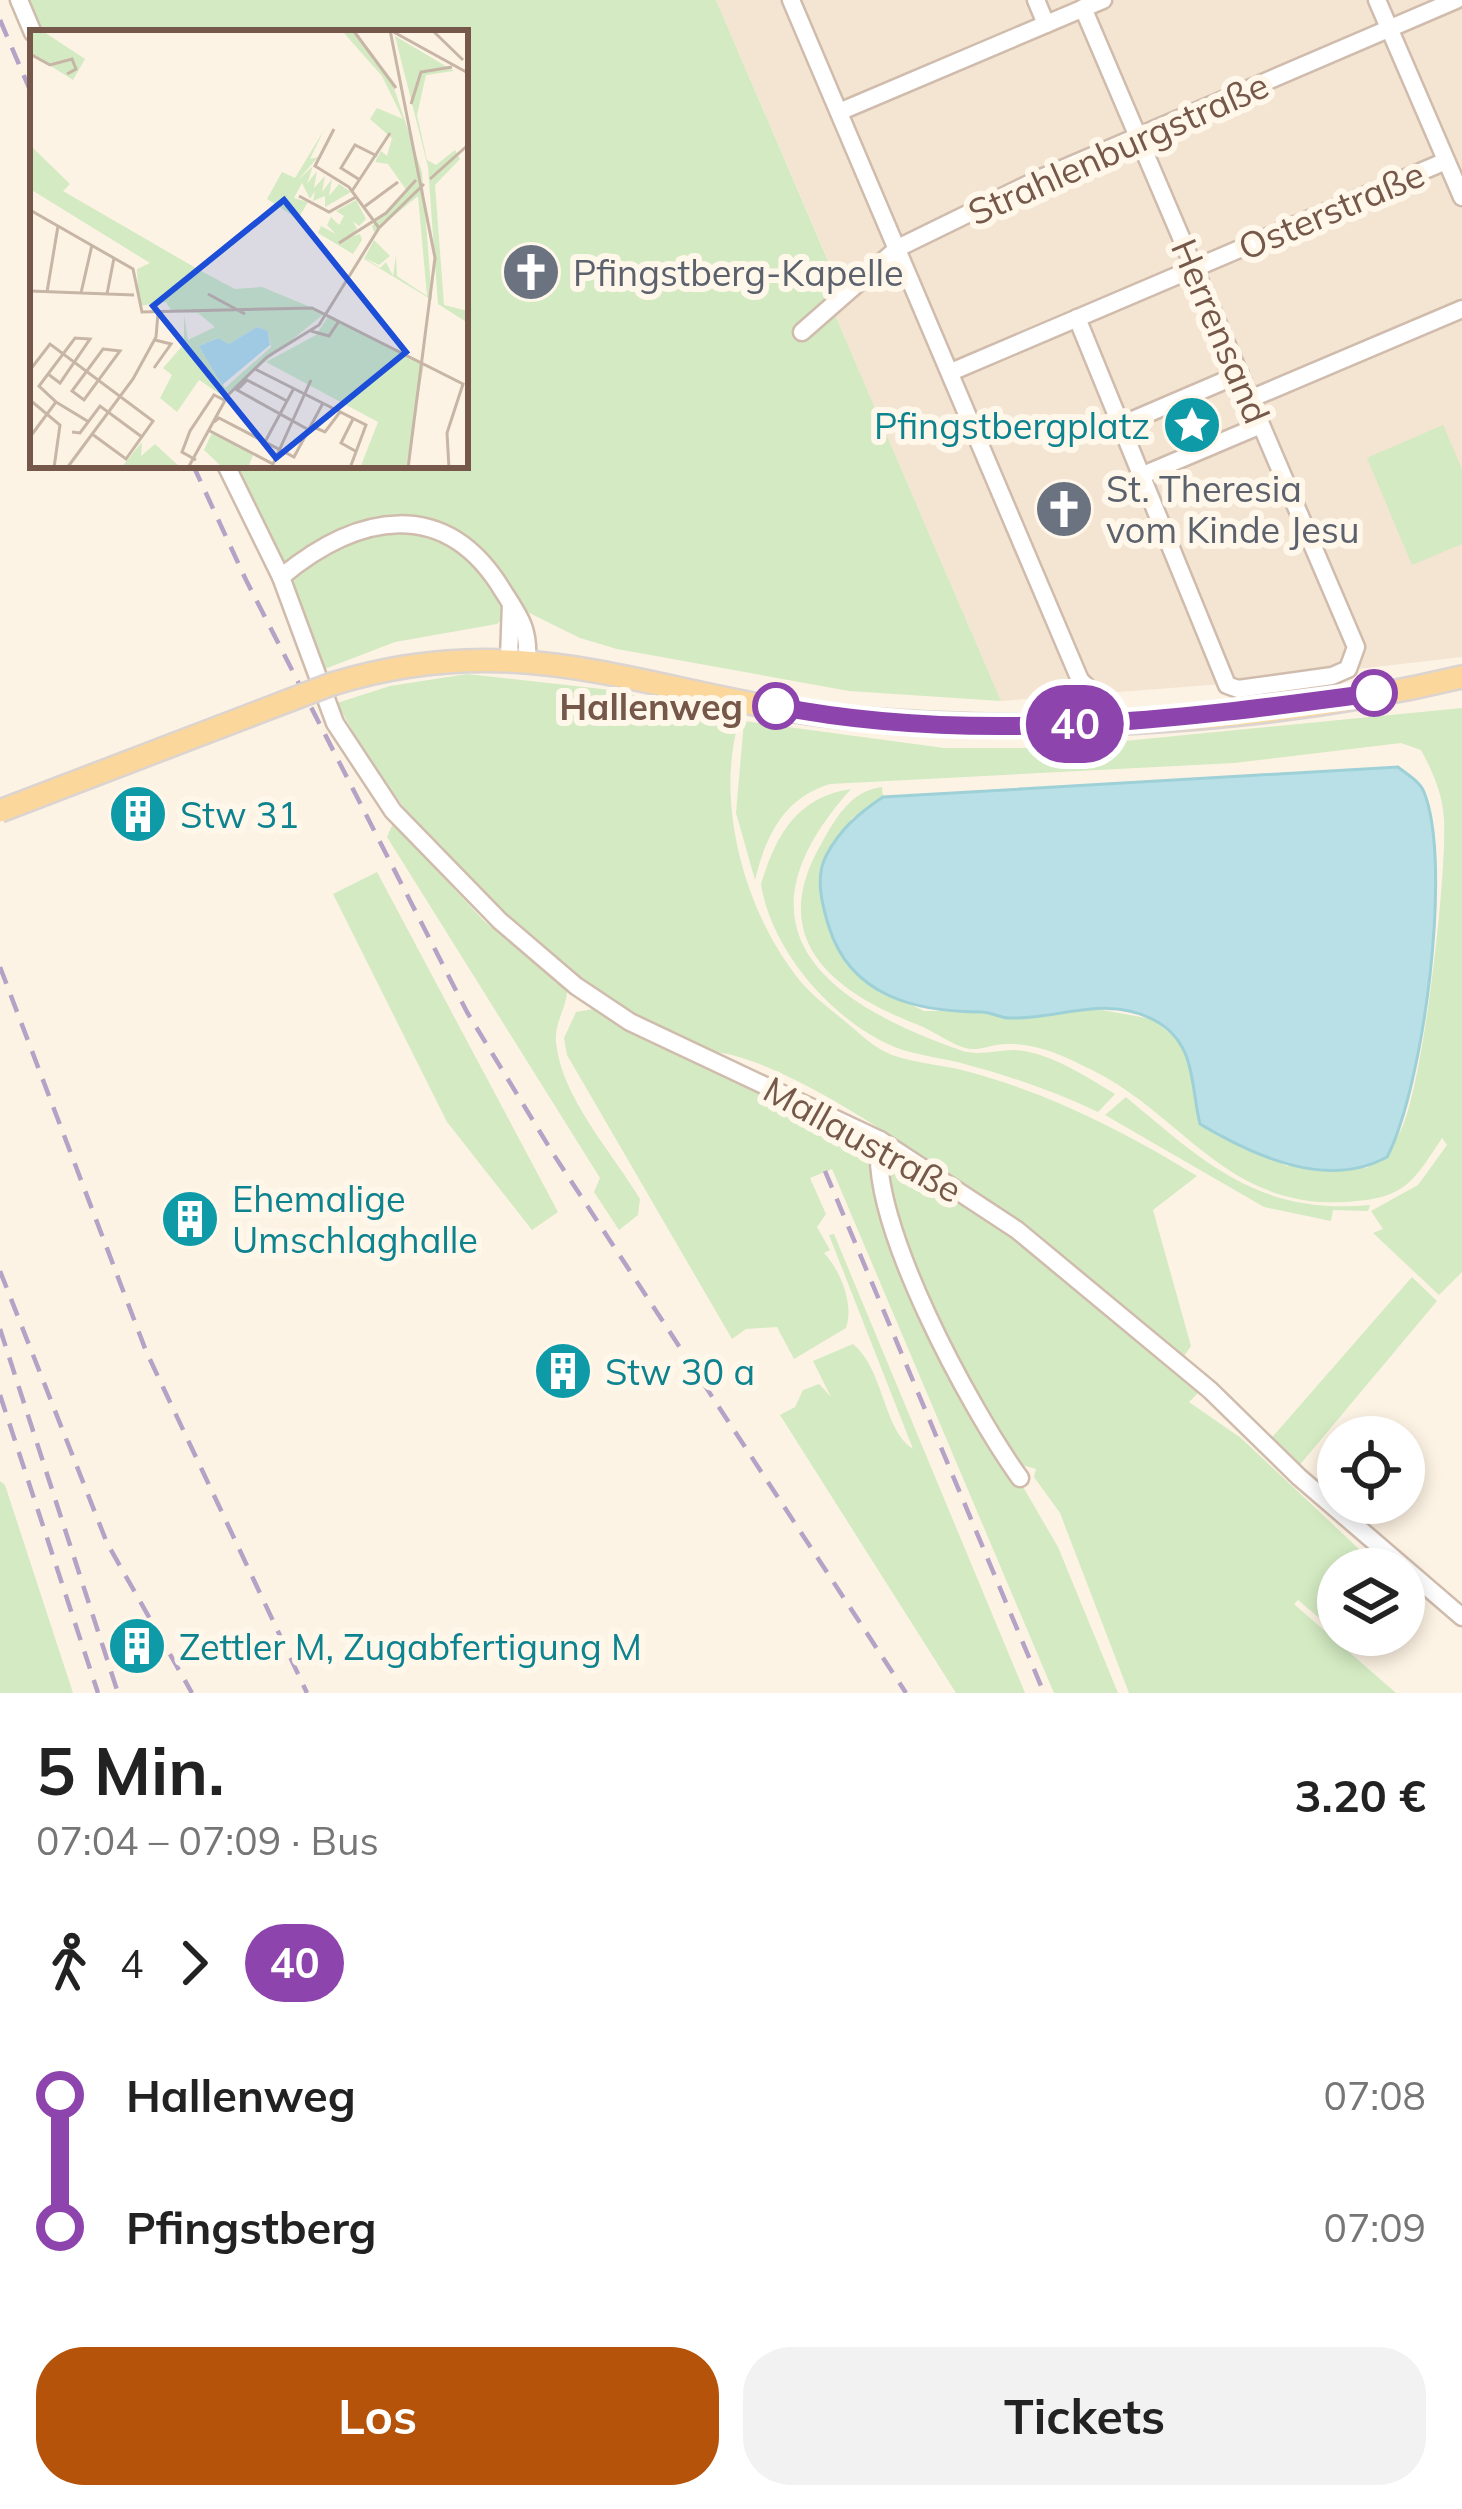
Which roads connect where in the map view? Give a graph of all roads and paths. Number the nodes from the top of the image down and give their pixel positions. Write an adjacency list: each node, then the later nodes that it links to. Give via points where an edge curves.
1 (19, 0): 10 (street)
2 (791, 0): 11 (street)
3 (1036, 0): 8 (street)
4 (1103, 0): 7 (street)
5 (1377, 0): 9 (street)
6 (1456, 0): 9 (street, Strahlenburgstraße)
7 (1083, 8): 8 (street); 12 (street, Herrensand)
8 (1046, 24): 11 (street)
9 (1389, 29): 12 (street, Strahlenburgstraße); 13 (street)
10 (32, 30)
11 (839, 112): 15 (street)
12 (1138, 136): 15 (street, Strahlenburgstraße); 16 (street, Herrensand)
13 (1446, 160): 14 (street); 16 (street, Osterstraße)
14 (1462, 197)
15 (898, 248): 19 (street, Strahlenburgstraße); 20 (street)
16 (1195, 269): 18 (street, Osterstraße); 21 (street, Herrensand)
17 (1462, 309): 22 (street)
18 (1077, 318): 20 (street, Osterstraße); 23 (street)
19 (802, 332)
20 (951, 372): 30 (street)
21 (1240, 374): 22 (street, Herrensand); 23 (street)
22 (1250, 399): 24 (street, Herrensand)
23 (1121, 425): 26 (street)
24 (1262, 425): 26 (street); 26 (street, Herrensand, via 1357,654 1332,676 1228,685)
25 (227, 468): 27 (street)
26 (1143, 476)
27 (281, 577): 28 (street, via 344,535 412,524 458,540 479,558 528,633); 35 (street, Mallaustraße, via 335,723 393,811 471,893 576,986 630,1022)
28 (518, 658): 33 (main road, via 850,718); 34 (main road, bridge, via 383,668)
29 (1462, 677): 32 (main road)
30 (1080, 680): 31 (street); 33 (street)
31 (1094, 698): 32 (street); 33 (street)
32 (1122, 720): 33 (main road)
33 (1083, 723)
34 (0, 811)
35 (880, 1140): 36 (street, via 875,1173 938,1341); 37 (street, Mallaustraße, via 1090,1286)
36 (1020, 1478)
37 (1462, 1616)

